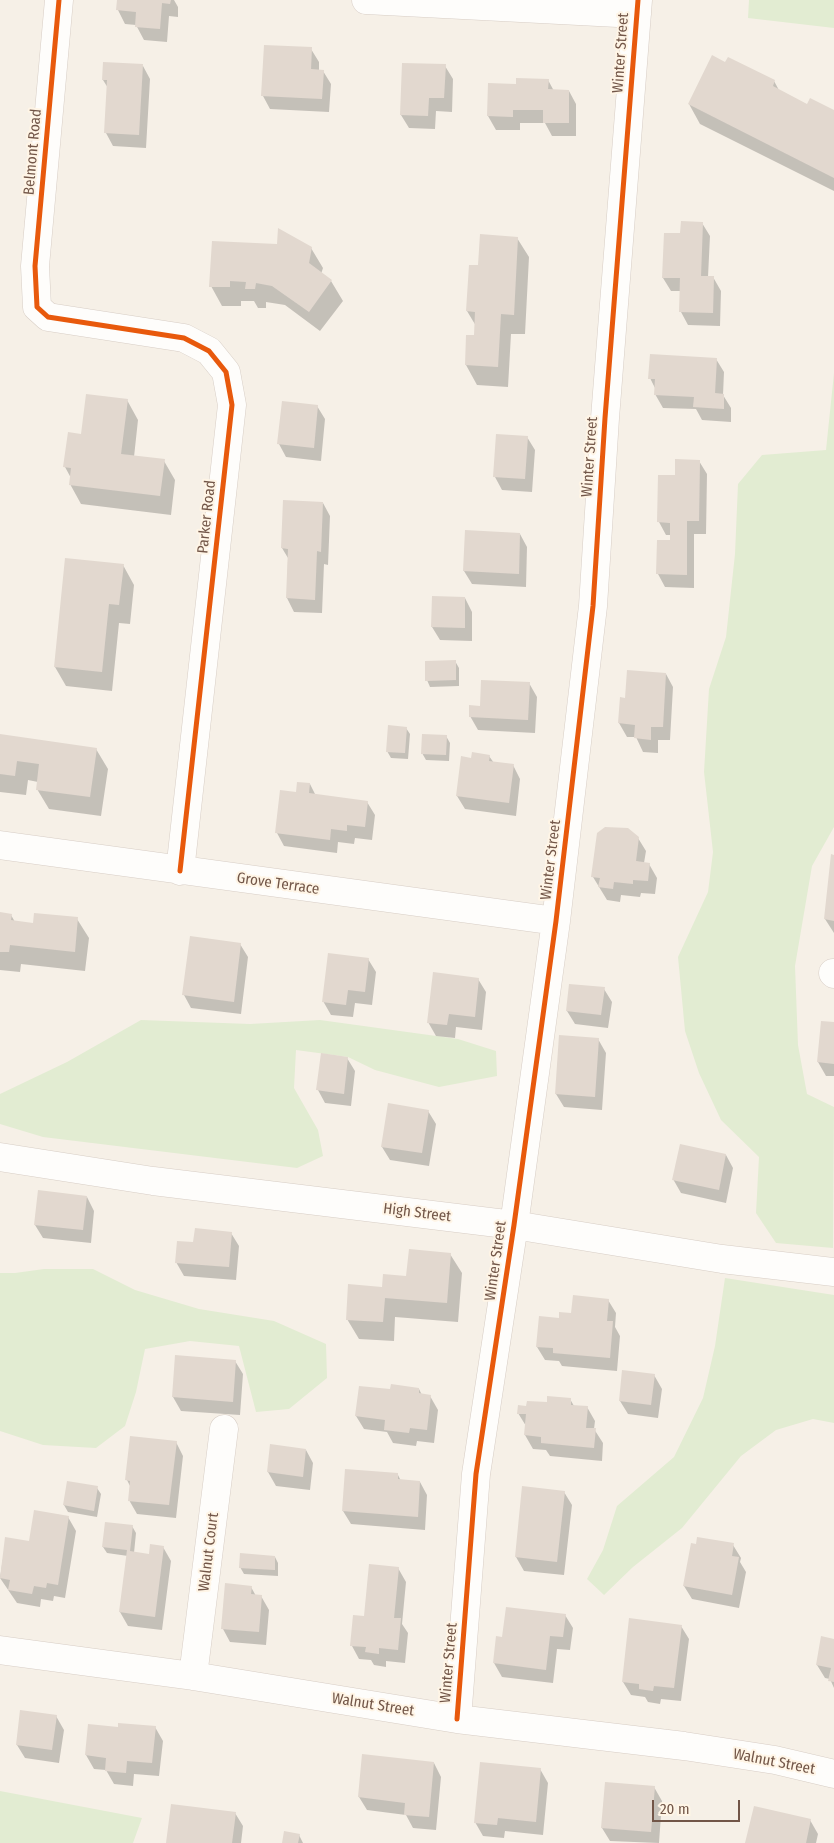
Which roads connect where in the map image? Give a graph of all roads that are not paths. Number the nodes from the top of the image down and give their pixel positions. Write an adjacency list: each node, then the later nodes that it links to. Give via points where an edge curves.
1 (59, 0): 4 (street, Belmont Road, via 35,266)
2 (366, 0): 3 (street, via 456,6)
3 (637, 7): 7 (street, Winter Street, via 593,606)
4 (37, 307): 6 (street, Parker Road, via 48,317 184,338 208,351 226,372 232,405)
5 (0, 845): 6 (street, Grove Terrace)
6 (180, 871): 7 (street, Grove Terrace)
7 (556, 921): 9 (street, Winter Street)
8 (0, 1157): 9 (street, High Street, via 153,1181)
9 (514, 1225): 10 (street, High Street, via 722,1259); 14 (street, Winter Street, via 476,1474)
10 (834, 1272)
11 (224, 1429): 13 (street, Walnut Court)
12 (0, 1650): 13 (street, Walnut Street)
13 (193, 1676): 14 (street, Walnut Street)
14 (457, 1719): 15 (street, Walnut Street, via 684,1746 775,1760)
15 (834, 1774)

